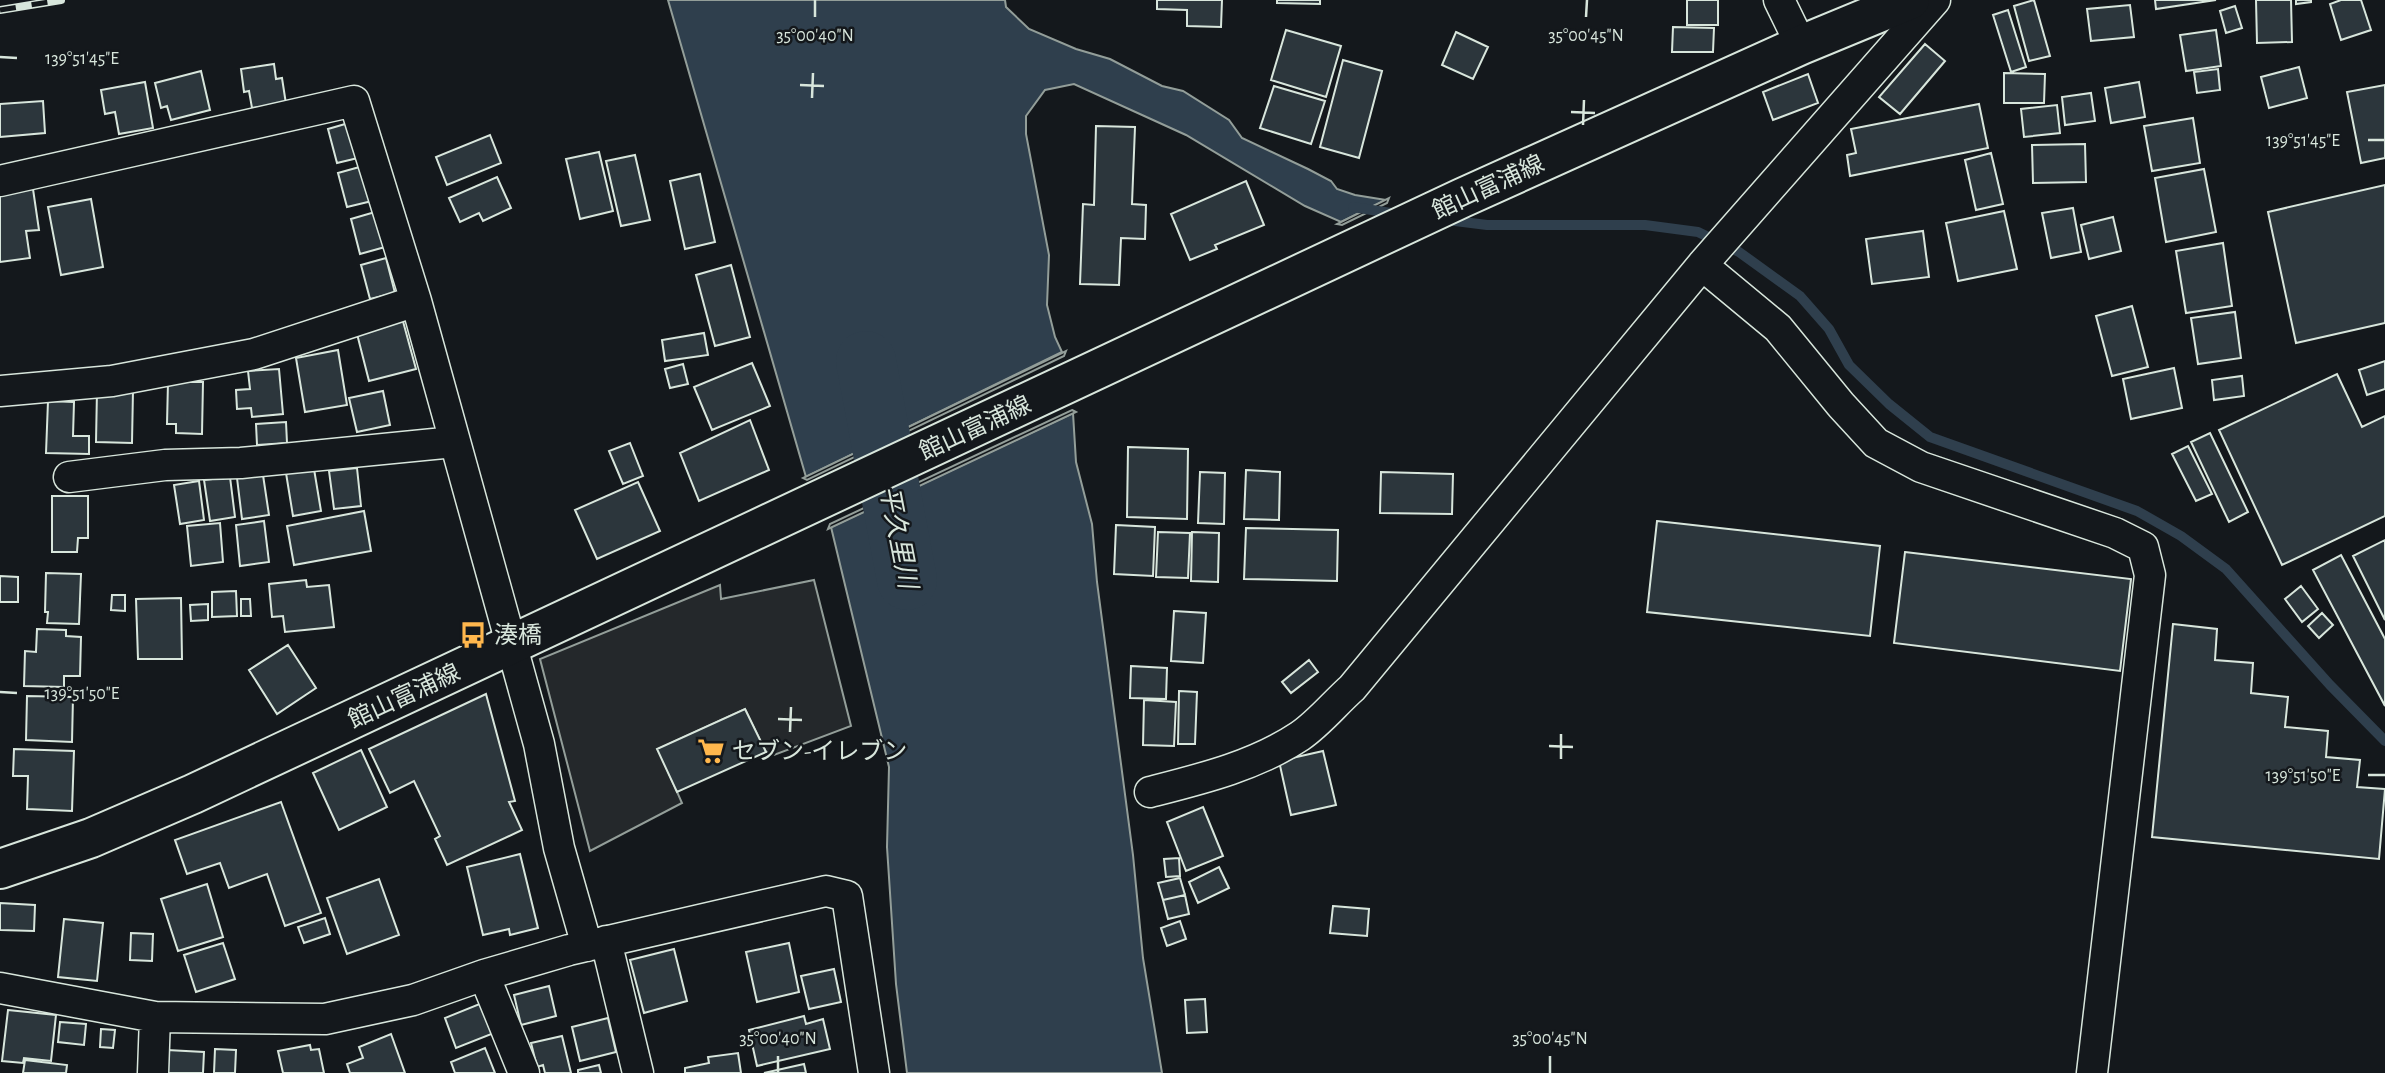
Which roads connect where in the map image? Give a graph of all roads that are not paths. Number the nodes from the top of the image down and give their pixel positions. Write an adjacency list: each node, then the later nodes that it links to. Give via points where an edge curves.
1 (1779, 0): 4 (street)
2 (1910, 0): 4 (main road, 館山富浦線)
3 (1935, 0): 6 (street)
4 (1801, 45): 11 (main road, 館山富浦線, via 1462,198)
5 (0, 181): 7 (street, via 354,101)
6 (1708, 258): 12 (street, via 1352,688 1301,735 1257,758); 22 (street, via 1778,328 1876,443 1921,467 2115,533 2143,547 2150,575)
7 (416, 301): 8 (street, via 254,354 112,380); 9 (street)
8 (0, 391)
9 (454, 442): 10 (street); 11 (street)
10 (69, 477)
11 (510, 646): 13 (main road, 館山富浦線, via 180,800 91,838); 14 (street, via 539,744 559,848)
12 (1150, 792)
13 (0, 869)
14 (596, 944): 15 (street); 20 (street); 21 (street, via 826,891 847,896)
15 (484, 975): 17 (street, via 413,1000 325,1019); 19 (street)
16 (0, 988): 17 (street)
17 (155, 1017): 18 (street)
18 (153, 1073)
19 (524, 1073)
20 (638, 1073)
21 (874, 1073)
22 (2092, 1073)

